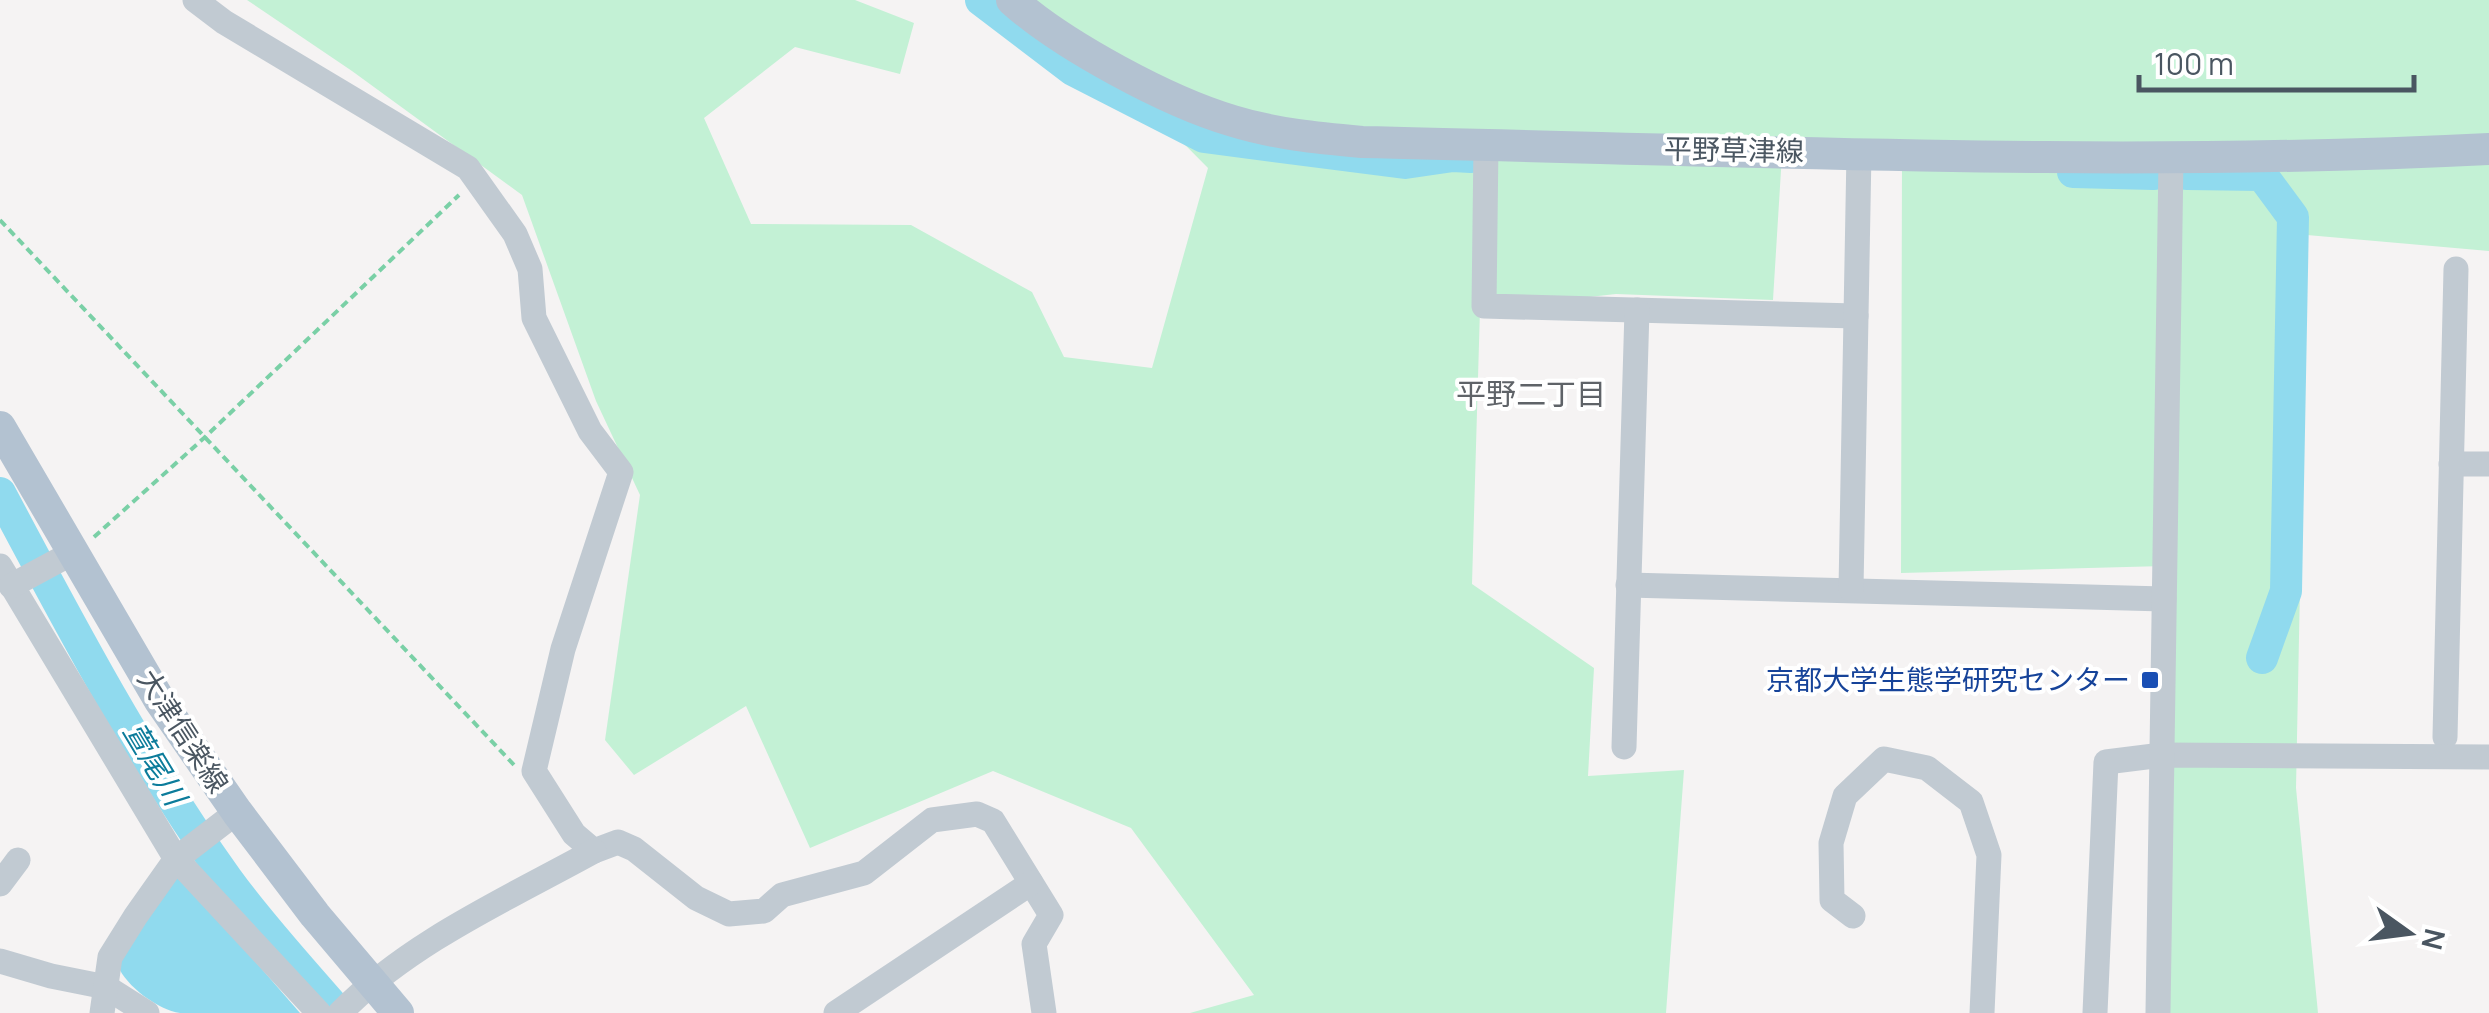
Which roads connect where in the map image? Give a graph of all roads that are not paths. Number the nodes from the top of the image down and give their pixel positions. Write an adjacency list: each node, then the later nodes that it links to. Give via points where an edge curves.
1 (195, 0): 23 (street, via 446,152 477,178 515,234 530,269 534,318 590,431 621,472 563,649 534,770 574,834)
2 (1012, 0): 3 (main road, 平野草津線, via 1103,62 1231,121 1302,137)
3 (1486, 144): 5 (main road, 平野草津線); 8 (street, via 1484,306)
4 (2489, 149): 6 (main road, 平野草津線)
5 (1859, 152): 6 (main road, 平野草津線); 9 (street)
6 (2171, 159): 17 (street)
7 (2456, 269): 11 (street)
8 (1637, 310): 9 (street); 15 (street)
9 (1856, 316): 16 (street)
10 (0, 427): 13 (main road, 大津信楽線)
11 (2451, 464): 12 (street); 18 (street)
12 (2489, 464)
13 (69, 554): 14 (street); 22 (main road, 大津信楽線)
14 (11, 578): 24 (street)
15 (1628, 585): 16 (street); 19 (street)
16 (1851, 590): 17 (street)
17 (2164, 599): 20 (street)
18 (2445, 737)
19 (1624, 748)
20 (2162, 755): 21 (street); 40 (street, via 2106,762); 41 (street)
21 (2489, 758)
22 (230, 818): 24 (street); 30 (main road, 大津信楽線)
23 (594, 852): 27 (street, via 618,842 712,906 729,914 764,911 782,895 864,873 932,820 976,814 993,821); 30 (street, via 446,932)
24 (182, 855): 31 (street, via 110,957); 34 (street)
25 (18, 860): 26 (street)
26 (0, 884)
27 (1030, 884): 37 (street); 38 (street, via 1051,914 1034,944)
28 (1853, 916): 39 (street, via 1832,900 1832,843 1845,796 1884,759 1927,768 1971,802 1989,855)
29 (0, 961): 31 (street)
30 (371, 982): 35 (street); 36 (main road, 大津信楽線)
31 (106, 986): 32 (street); 33 (street)
32 (102, 1013)
33 (148, 1013)
34 (318, 1013)
35 (340, 1013)
36 (398, 1013)
37 (836, 1013)
38 (1044, 1013)
39 (1982, 1013)
40 (2095, 1013)
41 (2158, 1013)

